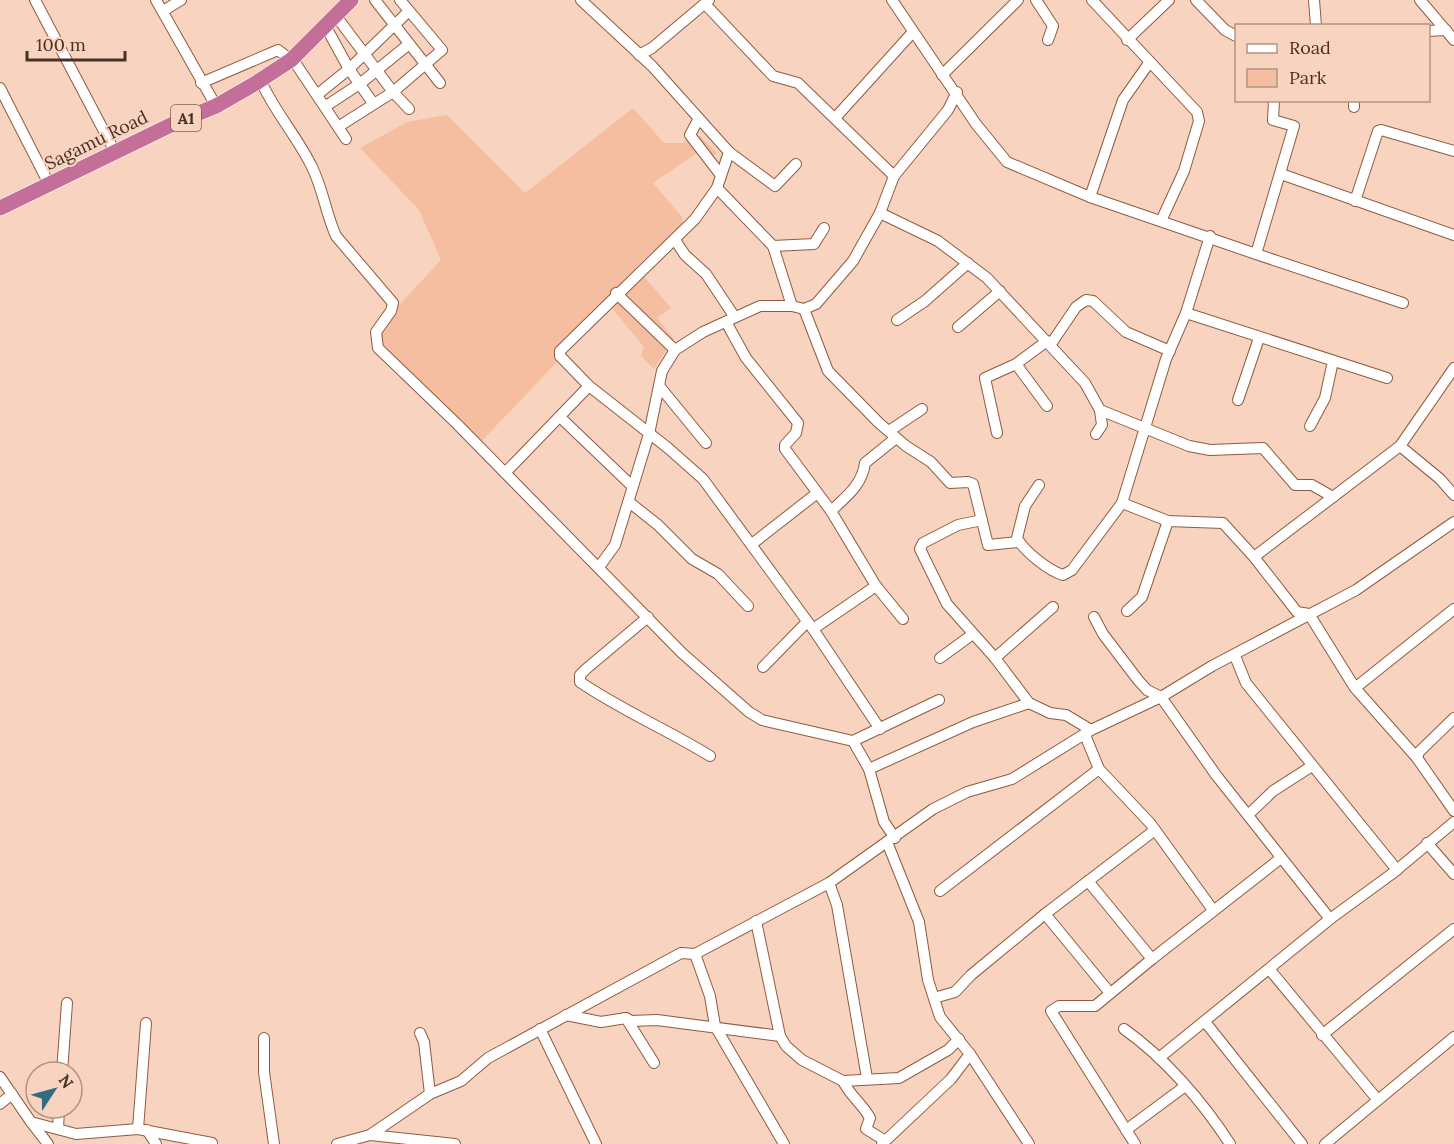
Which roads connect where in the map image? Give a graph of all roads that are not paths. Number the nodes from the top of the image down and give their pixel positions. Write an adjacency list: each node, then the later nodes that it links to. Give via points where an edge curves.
1 (35, 0): 58 (street)
2 (156, 0): 17 (street)
3 (181, 0): 17 (street)
4 (351, 0): 19 (highway, Sagamu Road / A1)
5 (375, 0): 21 (street)
6 (400, 0): 18 (street)
7 (581, 0): 31 (street)
8 (1018, 0): 37 (street)
9 (1036, 0): 26 (street, via 1053,26)
10 (1092, 0): 27 (street)
11 (1169, 0): 27 (street)
12 (1196, 0): 25 (street, via 1224,30)
13 (1314, 0): 20 (street)
14 (1420, 0): 22 (street)
15 (895, 1): 24 (street)
16 (707, 2): 31 (street); 53 (street, via 773,76 798,82)
17 (163, 11): 39 (street)
18 (409, 11): 21 (street); 33 (street, via 442,50)
19 (331, 22): 30 (street); 32 (highway, Sagamu Road / A1); 35 (street)
20 (1316, 24)
21 (393, 25): 29 (street); 30 (street)
22 (1446, 30): 23 (street); 28 (street)
23 (1430, 31)
24 (912, 33): 37 (street); 53 (street)
25 (1235, 36)
26 (1048, 40)
27 (1127, 40): 34 (street)
28 (1454, 40)
29 (409, 44): 33 (street); 36 (street)
30 (364, 53): 35 (street); 36 (street)
31 (639, 56): 54 (street)
32 (291, 60): 38 (highway, Sagamu Road / A1); 39 (street, via 276,50); 45 (street)
33 (425, 63): 41 (street); 43 (street)
34 (1149, 63): 66 (street, via 1124,100); 70 (street, via 1197,112 1199,121 1184,171)
35 (349, 69): 40 (street); 45 (street)
36 (377, 71): 40 (street); 43 (street)
37 (942, 75): 44 (street)
38 (260, 79): 48 (highway, Sagamu Road / A1); 110 (street, via 313,169 336,236 393,303 392,311 376,332 378,348)
39 (201, 83): 48 (street)
40 (361, 83): 47 (street); 49 (street)
41 (440, 83)
42 (0, 88): 64 (street)
43 (393, 92): 47 (street); 50 (street)
44 (957, 92): 51 (street); 52 (street)
45 (318, 94): 49 (street)
46 (1274, 102): 62 (street, via 1273,120 1294,126)
47 (373, 103): 55 (street)
48 (216, 106): 58 (highway, Sagamu Road / A1)
49 (326, 106): 55 (street)
50 (409, 109)
51 (966, 109): 52 (street); 66 (street, via 1007,162)
52 (948, 110): 63 (street)
53 (836, 117): 63 (street)
54 (698, 120): 59 (street); 61 (street, via 690,135)
55 (338, 127): 56 (street)
56 (346, 139)
57 (1454, 151): 67 (street, via 1387,130 1378,131)
58 (115, 152): 64 (highway, Sagamu Road / A1)
59 (729, 152): 60 (street, via 775,186); 61 (street)
60 (796, 164)
61 (720, 174): 65 (street)
62 (1281, 174): 67 (street); 76 (street)
63 (894, 176): 69 (street)
64 (50, 184): 68 (highway, Sagamu Road / A1)
65 (717, 188): 74 (street); 75 (street)
66 (1090, 197): 70 (street)
67 (1355, 201): 72 (street)
68 (0, 208)
69 (880, 213): 77 (street, via 938,241); 82 (street, via 853,261 825,295)
70 (1161, 221): 73 (street)
71 (824, 228): 75 (street, via 814,244)
72 (1454, 235)
73 (1210, 236): 76 (street); 83 (street)
74 (675, 240): 79 (street); 84 (street, via 706,274)
75 (773, 246): 81 (street)
76 (1256, 254): 80 (street)
77 (968, 262): 78 (street); 85 (street)
78 (1000, 291): 86 (street); 88 (street)
79 (616, 293): 89 (street); 95 (street, via 560,351 560,356)
80 (1403, 303)
81 (792, 306): 82 (street); 84 (street, via 760,306)
82 (804, 309): 106 (street, via 828,371)
83 (1186, 313): 87 (street); 90 (street)
84 (730, 319): 89 (street); 113 (street, via 746,358 798,423 785,449)
85 (897, 320)
86 (958, 327)
87 (1258, 338): 91 (street); 97 (street)
88 (1049, 342): 90 (street, via 1086,300 1093,301 1126,332); 92 (street); 100 (street, via 1084,383)
89 (675, 350): 96 (street, via 662,371)
90 (1170, 351): 103 (street)
91 (1333, 361): 94 (street); 102 (street, via 1325,398)
92 (1016, 364): 98 (street); 104 (street, via 985,378)
93 (1454, 368): 109 (street)
94 (1387, 378)
95 (589, 386): 101 (street); 105 (street)
96 (660, 387): 105 (street); 108 (street)
97 (1238, 400)
98 (1047, 406)
99 (922, 409): 106 (street)
100 (1100, 410): 103 (street); 107 (street, via 1102,425)
101 (560, 417): 110 (street); 112 (street)
102 (1310, 426)
103 (1146, 430): 115 (street, via 1210,450 1263,448 1295,485 1312,485); 117 (street)
104 (997, 433)
105 (649, 434): 112 (street); 123 (street, via 703,479)
106 (893, 434): 118 (street, via 865,463 856,488); 119 (street, via 931,462 950,483 973,484)
107 (1096, 434)
108 (706, 443)
109 (1401, 446): 114 (street); 115 (street)
110 (505, 473): 125 (street)
111 (1039, 485): 122 (street, via 1024,506)
112 (632, 486): 116 (street)
113 (816, 494): 118 (street); 123 (street)
114 (1454, 495)
115 (1333, 497): 124 (street)
116 (629, 502): 125 (street, via 615,545); 127 (street, via 692,559 718,574)
117 (1122, 503): 120 (street); 122 (street, via 1066,574 1056,573)
118 (831, 511): 126 (street)
119 (982, 520): 122 (street, via 990,546); 136 (street, via 958,525 928,539 920,549 947,604)
120 (1168, 521): 124 (street, via 1223,523); 130 (street, via 1142,597)
121 (1454, 522): 131 (street, via 1356,590)
122 (1019, 542)
123 (752, 544): 135 (street)
124 (1254, 557): 131 (street, via 1297,612)
125 (599, 567): 132 (street)
126 (876, 586): 134 (street); 135 (street)
127 (748, 606)
128 (1053, 607): 139 (street)
129 (1454, 609): 141 (street)
130 (1127, 611)
131 (1309, 614): 137 (street); 141 (street)
132 (648, 617): 148 (street, via 700,670 762,720); 149 (street, via 586,669 580,682)
133 (1094, 617): 142 (street, via 1147,690)
134 (903, 619)
135 (810, 625): 140 (street); 146 (street)
136 (973, 634): 138 (street); 139 (street)
137 (1235, 656): 142 (street); 151 (street, via 1246,683)
138 (940, 658)
139 (995, 658): 144 (street)
140 (763, 667)
141 (1355, 688): 150 (street)
142 (1161, 697): 147 (street); 155 (street)
143 (939, 700): 146 (street)
144 (1029, 703): 147 (street, via 1066,715); 152 (street, via 973,722)
145 (1454, 718): 150 (street)
146 (880, 729): 148 (street)
147 (1088, 732): 153 (street); 158 (street, via 1012,779 967,792 933,809)
148 (853, 741): 152 (street)
149 (710, 756)
150 (1417, 758): 154 (street)
151 (1312, 766): 155 (street, via 1274,791); 161 (street)
152 (869, 769): 158 (street)
153 (1099, 769): 157 (street); 165 (street)
154 (1454, 811)
155 (1248, 815): 160 (street)
156 (1454, 822): 159 (street)
157 (1155, 830): 163 (street); 166 (street)
158 (891, 840): 164 (street); 175 (street, via 919,922)
159 (1427, 843): 161 (street); 162 (street)
160 (1281, 858): 166 (street); 168 (street)
161 (1397, 870): 168 (street)
162 (1454, 874)
163 (1088, 881): 167 (street); 172 (street)
164 (829, 883): 169 (street); 195 (street, via 837,905)
165 (940, 891)
166 (1213, 910): 172 (street)
167 (1045, 914): 174 (street); 175 (street, via 955,992)
168 (1330, 919): 173 (street)
169 (756, 921): 171 (street); 186 (street)
170 (1454, 929): 185 (street)
171 (695, 954): 177 (street, via 681,954); 181 (street, via 710,996)
172 (1152, 959): 174 (street)
173 (1270, 970): 180 (street); 185 (street)
174 (1110, 993): 206 (street, via 1095,1006 1059,1006 1051,1011)
175 (934, 998): 189 (street, via 940,1017)
176 (67, 1003): 192 (street)
177 (566, 1015): 178 (street, via 601,1022); 182 (street)
178 (626, 1018): 181 (street); 193 (street)
179 (146, 1023): 205 (street)
180 (1206, 1023): 191 (street); 221 (street)
181 (715, 1026): 186 (street); 217 (street)
182 (540, 1029): 199 (street, via 488,1059 461,1081); 208 (street, via 579,1105)
183 (1124, 1029): 191 (street)
184 (420, 1033): 199 (street)
185 (1322, 1035): 200 (street)
186 (780, 1036): 196 (street, via 802,1060)
187 (1454, 1037): 200 (street)
188 (264, 1038): 214 (street, via 264,1072)
189 (959, 1039): 190 (street); 195 (street, via 948,1050 899,1078)
190 (970, 1054): 209 (street, via 951,1079); 218 (street)
191 (1159, 1058): 197 (street)
192 (63, 1060)
193 (654, 1063)
194 (0, 1077): 198 (street)
195 (867, 1078): 196 (street)
196 (843, 1080): 209 (street, via 870,1118 866,1129)
197 (1184, 1087): 206 (street); 220 (street, via 1206,1108)
198 (12, 1094): 201 (street); 203 (street)
199 (430, 1094): 207 (street)
200 (1377, 1099): 222 (street)
201 (0, 1104)
202 (58, 1120): 204 (street)
203 (31, 1122): 204 (street); 212 (street)
204 (58, 1129): 205 (street, via 75,1134)
205 (142, 1129): 210 (street); 213 (street)
206 (1126, 1130): 219 (street)
207 (370, 1135): 211 (street); 216 (street)
208 (593, 1142)
209 (883, 1142)
210 (212, 1143)
211 (356, 1143): 215 (street)
212 (48, 1144)
213 (156, 1144)
214 (274, 1144)
215 (337, 1144)
216 (452, 1144)
217 (784, 1144)
218 (1029, 1144)
219 (1135, 1144)
220 (1230, 1144)
221 (1302, 1144)
222 (1325, 1144)

